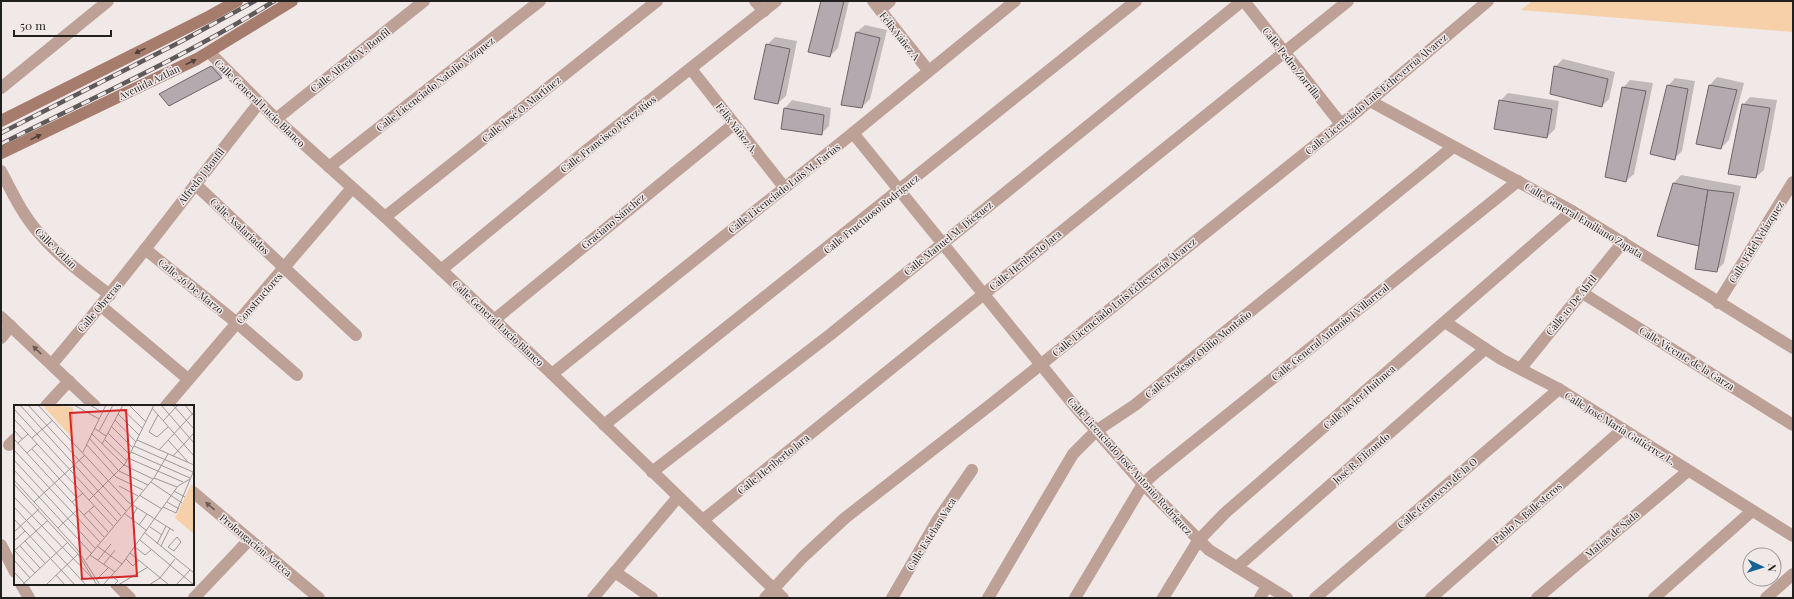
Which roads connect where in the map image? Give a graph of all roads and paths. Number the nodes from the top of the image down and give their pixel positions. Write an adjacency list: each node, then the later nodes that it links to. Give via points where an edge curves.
1 (108, 1): 21 (street)
2 (237, 1): 25 (main road, one-way to 25)
3 (292, 1): 17 (main road, Avenida Aztlán)
4 (424, 1): 24 (street, Calle Alfredo V. Bonfil)
5 (540, 1): 31 (street, Calle Licenciado Natalio Vázquez)
6 (657, 1): 40 (street, Calle José O. Martínez)
7 (755, 1): 16 (street)
8 (776, 1): 16 (street, Calle Francisco Pérez Ríos)
9 (890, 1): 15 (street)
10 (1015, 1): 20 (street, Calle Licenciado Luis M. Farías)
11 (1136, 1): 38 (street, Calle Fructuoso Rodríguez)
12 (1243, 1): 18 (street, Calle Pedro Zorrilla); 41 (street, Calle Manuel M. Diéguez)
13 (1348, 1): 18 (street, Calle Heriberto Jara)
14 (1488, 1): 22 (street, Calle Licenciado Luis Echeverría Álvarez)
15 (876, 5): 20 (street, Félix Yáñez A)
16 (764, 11): 19 (street, Calle Francisco Pérez Ríos)
17 (209, 52): 23 (street, Calle General Lucio Blanco); 30 (main road, Avenida Aztlán, one-way to 17)
18 (1284, 53): 27 (street, Calle Pedro Zorrilla); 47 (street, Calle Heriberto Jara)
19 (691, 69): 26 (street, Félix Yáñez A.); 45 (street, Calle Francisco Pérez Ríos, via 587,150)
20 (928, 70): 28 (street, Calle Licenciado Luis M. Farías)
21 (1, 88)
22 (1370, 101): 27 (street, Calle Licenciado Luis Echeverría Álvarez); 29 (street, Calle General Emiliano Zapata)
23 (259, 103): 24 (street, Calle General Lucio Blanco); 35 (street, Alfredo J Bonfíl)
24 (276, 119): 31 (street, Calle General Lucio Blanco)
25 (1, 121)
26 (734, 124): 36 (street, Félix Yáñez A.); 52 (street, Graciano Sánchez)
27 (1341, 124): 61 (street, Calle Licenciado Luis Echeverría Álvarez)
28 (853, 133): 36 (street, Calle Licenciado Luis M. Farías); 38 (street, Calle Licenciado José Antonio Rodríguez)
29 (1453, 147): 33 (street, Calle General Emiliano Zapata); 74 (street, Calle Profesor Otilio Montaño, via 1135,405)
30 (1, 153)
31 (329, 167): 37 (street, Calle General Lucio Blanco)
32 (1, 171): 48 (street, Calle Aztlán, via 37,232)
33 (1518, 180): 39 (street, Calle General Emiliano Zapata); 78 (street, Calle General Antonio I Villarreal, via 1155,472)
34 (1793, 182): 49 (street, Calle Fidel Velázquez)
35 (195, 184): 43 (street, Alfredo J Bonfíl); 44 (street, Calle Asalariados)
36 (784, 187): 63 (street, Calle Licenciado Luis M. Farías)
37 (352, 188): 40 (street, Calle General Lucio Blanco); 44 (street, Constructores)
38 (901, 190): 41 (street, Calle Licenciado José Antonio Rodríguez); 71 (street, Calle Fructuoso Rodríguez)
39 (1572, 211): 42 (street, Calle General Emiliano Zapata); 53 (street, Calle Javier Huitmea)
40 (386, 217): 45 (street, Calle General Lucio Blanco)
41 (943, 241): 47 (street, Calle Licenciado José Antonio Rodríguez); 77 (street, Calle Manuel M. Diéguez, via 831,334)
42 (1623, 242): 46 (street, Calle 10 De Abril); 49 (street, Calle General Emiliano Zapata)
43 (145, 249): 48 (street, Calle Obreras); 54 (street, Calle 26 De Marzo)
44 (285, 268): 54 (street, Constructores); 56 (street, Calle Asalariados)
45 (441, 270): 52 (street, Calle General Lucio Blanco)
46 (1581, 292): 62 (street, Calle 10 De Abril); 72 (street, Calle Vicente de la Garza)
47 (984, 293): 61 (street, Calle Licenciado José Antonio Rodríguez); 82 (street, Calle Heriberto Jara)
48 (110, 295): 50 (street, Calle Obreras)
49 (1718, 303): 58 (street, Calle General Emiliano Zapata)
50 (102, 306): 60 (street, Calle Obreras); 65 (street)
51 (1, 317): 55 (street)
52 (494, 320): 63 (street, Calle General Lucio Blanco)
53 (1445, 322): 59 (street, Calle José María Gutiérrez L.); 85 (street, Calle Javier Huitmea, via 1225,513)
54 (237, 323): 64 (street, Calle 26 De Marzo); 65 (street, Constructores)
55 (11, 326): 57 (street); 60 (street, one-way to 55)
56 (356, 335)
57 (1, 338)
58 (1791, 344)
59 (1485, 349): 62 (street, Calle José María Gutiérrez L.); 87 (street, José R. Elizondo)
60 (52, 364): 66 (street)
61 (1040, 364): 74 (street, Calle Licenciado José Antonio Rodríguez); 94 (street, Calle Licenciado Luis Echeverría Álvarez, via 845,518)
62 (1521, 368): 67 (street, Calle José María Gutiérrez L.)
63 (552, 374): 71 (street, Calle General Lucio Blanco)
64 (297, 375)
65 (188, 379): 70 (street, Constructores)
66 (69, 381): 68 (street); 69 (street)
67 (1558, 389): 73 (street, Calle José María Gutiérrez L.); 108 (street, Calle Genovevo de la O)
68 (47, 405)
69 (94, 405)
70 (167, 405)
71 (604, 425): 77 (street, Calle General Lucio Blanco)
72 (1793, 425)
73 (1623, 429): 76 (street, Calle José María Gutiérrez L.); 109 (street, Pablo A. Ballesteros)
74 (1096, 430): 78 (street, Calle Licenciado José Antonio Rodríguez); 103 (street, Calle Profesor Otilio Montaño, via 1073,454)
75 (972, 470): 102 (street, Calle Esteban Vaca, via 937,521)
76 (1688, 471): 81 (street, Calle José María Gutiérrez L.); 110 (street, Matías de Sada)
77 (652, 472): 80 (street, Calle General Lucio Blanco)
78 (1144, 484): 85 (street, Calle Licenciado José Antonio Rodríguez); 104 (street, Calle General Antonio I Villarreal)
79 (194, 493): 84 (street, Prolongación Azteca, one-way to 79)
80 (678, 497): 82 (street, Calle General Lucio Blanco); 89 (street)
81 (1752, 511): 83 (street, Calle José María Gutiérrez L.); 111 (street)
82 (703, 520): 94 (street, Calle General Lucio Blanco)
83 (1793, 536)
84 (249, 540): 95 (street, Prolongación Azteca); 98 (street)
85 (1198, 541): 87 (street, Calle Licenciado José Antonio Rodríguez); 105 (street, Calle Javier Huitmea)
86 (1, 545): 88 (street)
87 (1237, 567): 93 (street, Calle Licenciado José Antonio Rodríguez)
88 (14, 570)
89 (615, 572): 99 (street); 100 (street)
90 (1793, 574): 112 (street)
91 (22, 585): 96 (street)
92 (117, 585): 97 (street)
93 (1267, 586): 106 (street); 107 (street, Calle Licenciado José Antonio Rodríguez)
94 (769, 593): 101 (street, Calle General Lucio Blanco)
95 (314, 596)
96 (29, 598)
97 (130, 598)
98 (194, 598)
99 (593, 598)
100 (652, 598)
101 (783, 598)
102 (892, 598)
103 (988, 598)
104 (1075, 598)
105 (1163, 598)
106 (1260, 598)
107 (1287, 598)
108 (1315, 598)
109 (1431, 598)
110 (1537, 598)
111 (1654, 598)
112 (1766, 598)

